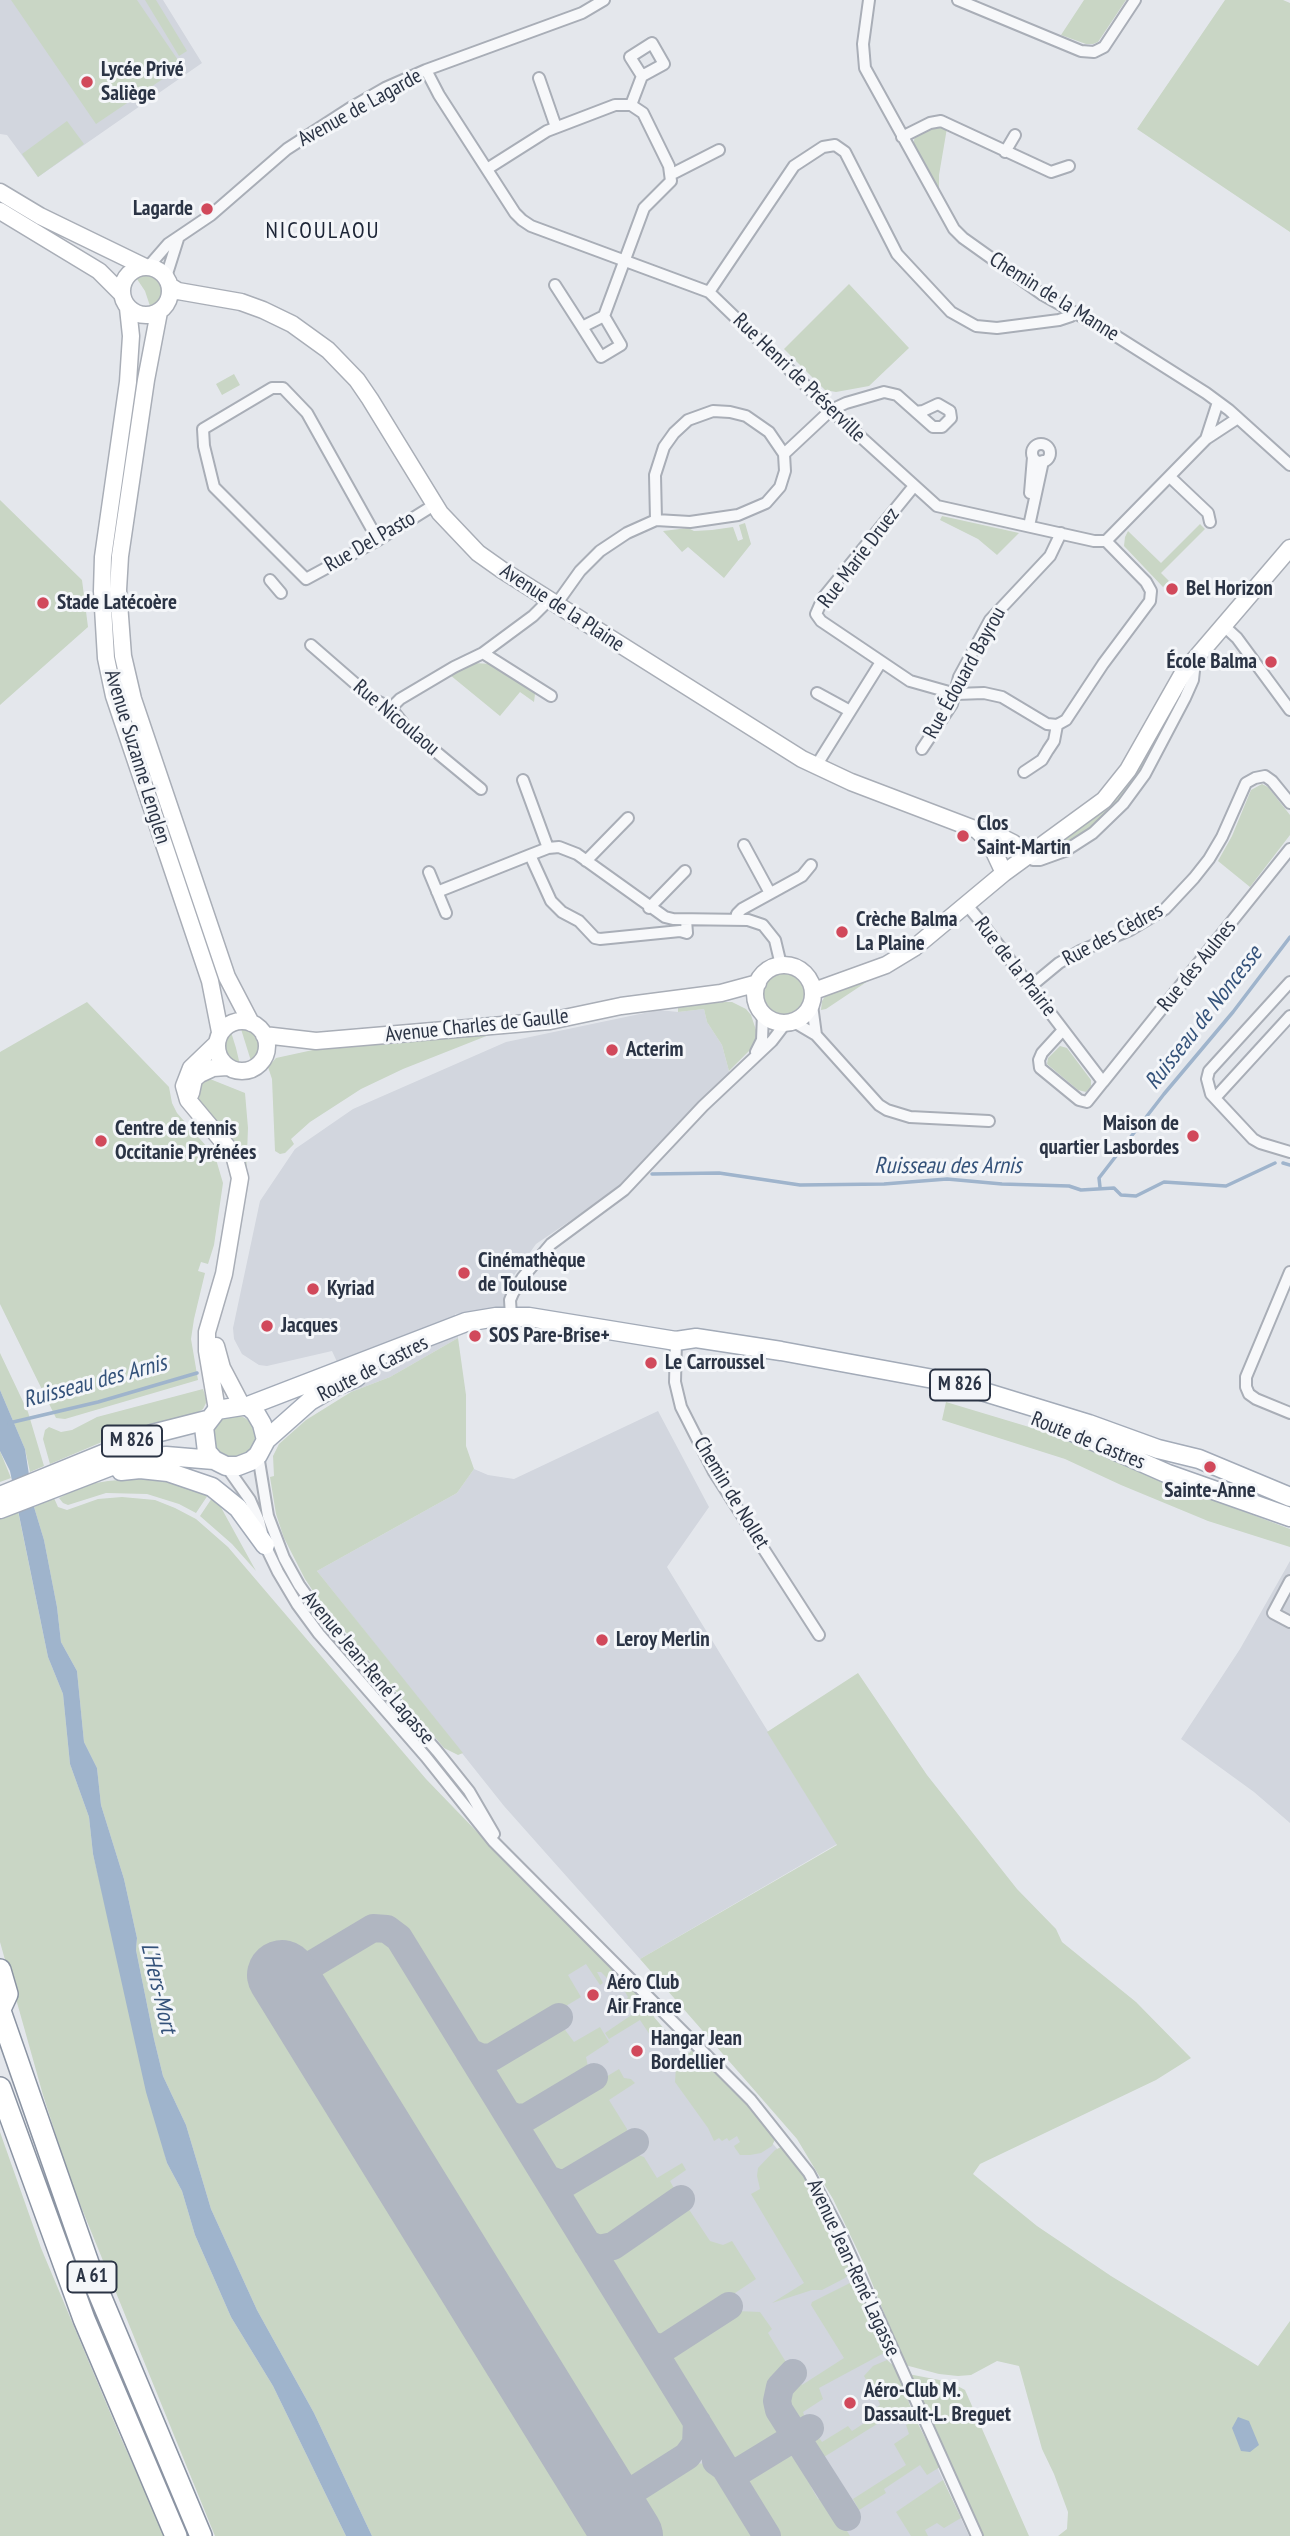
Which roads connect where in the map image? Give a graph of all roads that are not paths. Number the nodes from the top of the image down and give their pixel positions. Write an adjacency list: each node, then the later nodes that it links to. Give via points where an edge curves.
1 (604, 0): 5 (street, Avenue de Lagarde, via 570,18)
2 (869, 0): 11 (street, Chemin de la Manne, via 865,68)
3 (958, 0): 4 (street, via 1081,51 1094,52 1104,47)
4 (1135, 0)
5 (426, 70): 15 (street, Rue Henri de Préserville); 19 (street, Avenue de Lagarde, via 312,131)
6 (642, 76): 8 (street)
7 (539, 78): 9 (street)
8 (631, 104): 9 (street, via 615,105); 16 (street, via 643,113)
9 (556, 127): 15 (street)
10 (1015, 135): 13 (street)
11 (902, 138): 13 (street, via 941,121); 27 (street, Chemin de la Manne, via 962,238)
12 (719, 150): 16 (street)
13 (1006, 152): 14 (street, via 1051,172)
14 (1069, 166)
15 (487, 169): 20 (street, Rue Henri de Préserville, via 531,226)
16 (671, 174): 20 (street, via 666,188 644,208)
17 (0, 192): 21 (street)
18 (0, 211): 26 (street, via 99,271)
19 (178, 239): 21 (street, Avenue de Lagarde); 22 (street)
20 (625, 260): 24 (street, Rue Henri de Préserville); 30 (street)
21 (146, 267): 22 (street, via 158,270); 26 (street, via 126,277)
22 (168, 281): 25 (street, Avenue de la Plaine, via 178,291); 28 (street)
23 (555, 285): 32 (street)
24 (709, 292): 31 (street, via 794,166 823,147 835,145 845,152 897,254 951,312 986,327); 34 (street, Rue Henri de Préserville)
25 (222, 299): 28 (street, Avenue de la Plaine); 43 (street, Avenue de la Plaine, via 252,305 292,324 345,366)
26 (125, 300): 28 (street, via 144,316); 104 (street, Avenue Suzanne Lenglen, via 131,336 128,382 103,557 106,658 114,696 210,981)
27 (1057, 303): 29 (street, Chemin de la Manne); 31 (street)
28 (163, 308): 99 (street, Avenue Suzanne Lenglen, via 146,380 120,556 122,643 133,699 227,977)
29 (1074, 312): 31 (street, via 1066,318); 33 (street, Chemin de la Manne)
30 (604, 316): 32 (street); 32 (street, via 621,345 601,357)
31 (1042, 321)
32 (582, 327)
33 (1218, 402): 36 (street, Chemin de la Manne); 37 (street)
34 (831, 410): 35 (street, via 884,392 897,395); 38 (street); 42 (street, Rue Henri de Préserville)
35 (916, 412)
36 (1238, 418): 37 (street); 40 (street, Chemin de la Manne)
37 (1206, 439): 41 (street)
38 (785, 454): 44 (street, via 780,486 760,507 707,521); 44 (street, via 762,426 738,413 713,411 688,420 668,440 657,465 653,485)
39 (1038, 459): 46 (street)
40 (1290, 465)
41 (1170, 477): 45 (street, via 1208,513); 49 (street)
42 (914, 486): 46 (street, Rue Henri de Préserville, via 937,506); 58 (street, Rue Marie Druez, via 823,598 816,614)
43 (434, 505): 48 (street, Rue Del Pasto); 53 (street, Avenue de la Plaine, via 478,553)
44 (656, 520): 53 (street, via 600,551)
45 (1210, 522)
46 (1029, 526): 47 (street, Rue Henri de Préserville)
47 (1061, 533): 49 (street, Rue Henri de Préserville); 60 (street, Rue Édouard Bayrou, via 1050,556 990,620 959,677)
48 (378, 540): 48 (street, Rue Del Pasto, via 306,579 214,487 202,434 207,425 272,388 283,388 301,405)
49 (1106, 541): 65 (street, via 1146,582 1150,601 1066,720)
50 (1290, 548): 54 (street)
51 (270, 580): 52 (street)
52 (281, 593)
53 (553, 602): 56 (street); 67 (street, Avenue de la Plaine)
54 (1224, 626): 57 (street); 63 (street)
55 (311, 645): 62 (street, Rue Nicoulaou, via 373,699)
56 (483, 653): 61 (street); 62 (street)
57 (1195, 658): 78 (street, via 1117,785 1086,815); 78 (street, via 1185,698 1136,788 1093,833 1049,858 1033,860)
58 (881, 662): 60 (street, Rue Marie Druez, via 910,681); 64 (street)
59 (817, 693): 64 (street)
60 (956, 694): 65 (street, Rue Marie Druez, via 1002,697 1047,724); 66 (street, Rue Édouard Bayrou)
61 (551, 696)
62 (391, 708): 70 (street, Rue Nicoulaou, via 405,727)
63 (1290, 710)
64 (850, 711): 67 (street)
65 (1057, 725): 68 (street, via 1042,760)
66 (922, 749)
67 (816, 766): 73 (street, Avenue de la Plaine)
68 (1024, 772)
69 (523, 780): 75 (street)
70 (481, 789)
71 (1290, 803): 94 (street, Rue des Cèdres, via 1265,776 1246,783 1223,837 1166,909 1073,954)
72 (628, 818): 79 (street)
73 (978, 830): 78 (street, Avenue de la Plaine, via 1013,843); 83 (street, via 990,843)
74 (744, 845): 85 (street)
75 (548, 848): 77 (street); 79 (street, via 568,850)
76 (1290, 849): 109 (street, Rue des Aulnes)
77 (530, 855): 84 (street); 89 (street, via 551,901 595,938 687,933)
78 (1028, 855): 83 (street)
79 (586, 861): 87 (street)
80 (811, 865): 85 (street, via 802,876)
81 (685, 871): 87 (street)
82 (429, 872): 84 (street)
83 (1004, 873): 86 (street)
84 (437, 892): 88 (street)
85 (770, 893): 90 (street, via 742,909)
86 (966, 904): 94 (street, Rue de la Prairie); 95 (street, via 927,939 886,965)
87 (649, 908): 89 (street, via 665,917)
88 (446, 913)
89 (686, 919): 90 (street)
90 (736, 919): 91 (street, via 756,922 770,931)
91 (781, 965): 93 (street, via 768,970); 95 (street, via 796,967)
92 (1290, 982): 110 (street, via 1209,1071 1208,1087)
93 (758, 983): 96 (street, Avenue Charles de Gaulle); 97 (street, via 755,992)
94 (1030, 987): 101 (street, Rue de la Prairie)
95 (812, 991): 100 (street, via 803,1017); 103 (street)
96 (721, 993): 97 (street, Avenue Charles de Gaulle); 105 (street, Avenue Charles de Gaulle, via 632,1004 550,1021)
97 (760, 1009): 100 (street, via 772,1021); 106 (street, via 762,1040)
98 (1290, 1016): 110 (street)
99 (251, 1023): 102 (street); 104 (street, via 233,1022)
100 (790, 1023): 103 (street); 106 (street)
101 (1063, 1030): 109 (street, Rue de la Prairie); 109 (street, Rue de la Prairie, via 1040,1057 1042,1071 1082,1102 1089,1101)
102 (264, 1035): 105 (street, Avenue Charles de Gaulle); 107 (street)
103 (816, 1035): 112 (street, via 887,1110 910,1117)
104 (218, 1038): 108 (street, via 218,1057); 111 (street, via 185,1080 188,1100)
105 (291, 1043): 107 (street, Avenue Charles de Gaulle)
106 (755, 1056): 116 (street, via 624,1190 551,1244 513,1293)
107 (265, 1057): 108 (street, via 247,1071)
108 (227, 1067): 111 (street, via 194,1079)
109 (1103, 1082)
110 (1215, 1098): 113 (street, via 1253,1139)
111 (195, 1108): 115 (street, via 229,1147 238,1166 239,1190)
112 (989, 1121)
113 (1290, 1152)
114 (1290, 1272): 120 (street, via 1246,1377 1246,1387 1256,1399)
115 (223, 1278): 119 (street, via 216,1350); 121 (street, via 207,1342)
116 (511, 1316): 117 (main road, Route de Castres / M 826); 118 (main road, Route de Castres / M 826)
117 (450, 1327): 119 (main road, Route de Castres / M 826); 122 (main road, Route de Castres / M 826, via 405,1357 327,1391 280,1425)
118 (676, 1341): 127 (main road, Route de Castres / M 826, via 713,1340 956,1384 1199,1459); 129 (main road, Route de Castres / M 826, via 692,1349 961,1396 1079,1433 1134,1461); 133 (street, Chemin de Nollet, via 675,1382 681,1407 714,1472)
119 (245, 1406): 121 (main road); 122 (main road, via 262,1424)
120 (1290, 1413)
121 (212, 1415): 123 (main road, via 203,1433 205,1446); 125 (main road, M 826, via 152,1434)
122 (261, 1456): 123 (main road, via 238,1466); 134 (street, Avenue Jean-René Lagasse, via 265,1506 291,1571 312,1604)
123 (220, 1463): 124 (main road, M 826, via 141,1457); 130 (street, Avenue Jean-René Lagasse, via 250,1500)
124 (93, 1473): 125 (main road, M 826); 130 (main road, via 154,1470 198,1480 238,1508)
125 (62, 1478): 126 (main road, M 826); 128 (main road, M 826)
126 (0, 1496)
127 (1290, 1497)
128 (0, 1509)
129 (1290, 1517)
130 (265, 1545): 135 (street, Avenue Jean-René Lagasse, via 308,1619)
131 (1290, 1581): 132 (street, via 1273,1613)
132 (1290, 1622)
133 (819, 1635)
134 (469, 1791): 135 (street); 136 (street, Avenue Jean-René Lagasse)
135 (458, 1798): 136 (street, Avenue Jean-René Lagasse)
136 (505, 1852): 142 (street, Avenue Jean-René Lagasse, via 751,2100 808,2173 841,2234)
137 (0, 1970): 138 (highway, via 7,1994)
138 (0, 2010): 141 (highway, A 61, via 96,2286)
139 (0, 2088): 140 (highway, A 61, via 80,2307)
140 (176, 2536)
141 (201, 2536)
142 (976, 2536)

